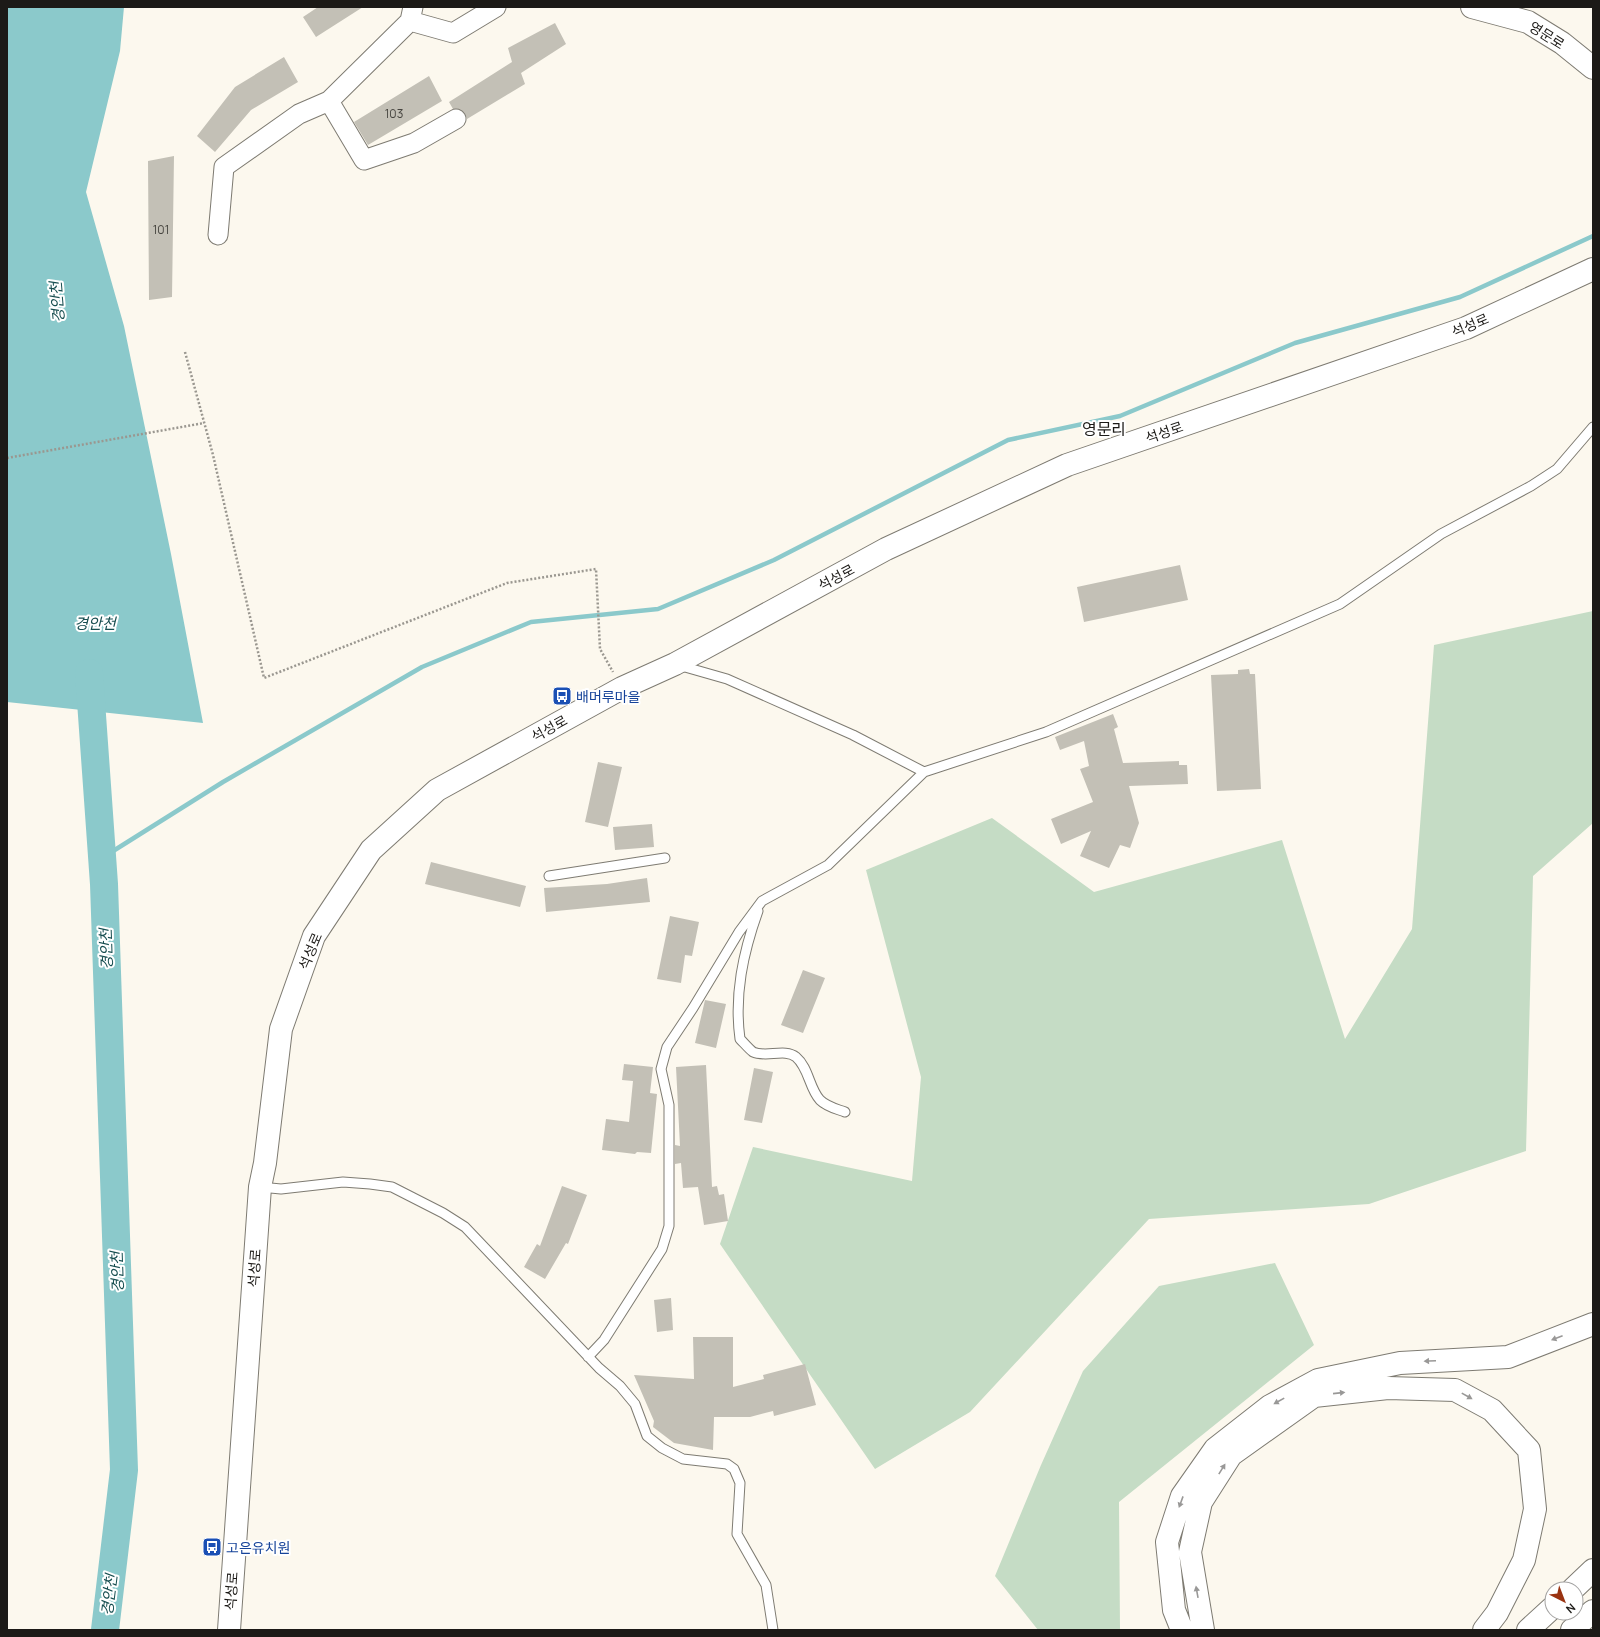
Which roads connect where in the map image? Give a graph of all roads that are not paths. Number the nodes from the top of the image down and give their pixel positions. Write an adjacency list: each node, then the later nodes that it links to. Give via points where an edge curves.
1 (496, 7): 3 (street, via 452,33)
2 (1472, 7): 4 (main road, 영문로, via 1528,22 1562,43)
3 (412, 14): 5 (street)
4 (1593, 68)
5 (329, 101): 6 (street, via 364,160 414,143); 7 (street, via 299,114 224,167)
6 (456, 119)
7 (218, 235)
8 (1593, 269): 10 (main road, 석성로, via 1466,328 1067,466 886,549)
9 (1593, 427): 11 (lane, via 1557,470 1441,534 1340,604 1046,732)
10 (675, 664): 11 (lane, via 727,679 853,735); 16 (main road, 석성로, via 622,688 437,790 371,850 314,936 281,1029)
11 (924, 772): 14 (lane, via 828,864)
12 (665, 858): 13 (lane)
13 (549, 876)
14 (762, 901): 15 (lane, via 747,942 740,979 737,1019 740,1039 754,1052 795,1056 820,1100 827,1106); 18 (lane, via 739,932 667,1047 661,1069 670,1105 669,1226 662,1249 604,1340)
15 (845, 1112)
16 (260, 1187): 18 (lane, via 280,1189 343,1182 392,1187 465,1227); 23 (main road, 석성로)
17 (1593, 1324): 25 (main road, one-way to 25, via 1508,1356 1400,1363 1318,1380 1270,1406 1215,1449 1182,1496 1167,1542 1174,1610)
18 (588, 1357): 24 (lane, via 620,1386 635,1404 647,1436 662,1448 683,1459 727,1464 734,1469 740,1483 737,1534 766,1585)
19 (1593, 1570): 20 (main road)
20 (1581, 1581)
21 (1593, 1611): 29 (main road)
22 (1544, 1615): 28 (main road)
23 (229, 1630)
24 (773, 1630)
25 (1182, 1630)
26 (1203, 1630): 27 (main road, one-way to 27, via 1190,1552 1201,1502 1231,1455 1314,1396 1388,1388 1455,1390 1492,1410 1529,1450 1535,1509 1524,1560 1497,1613)
27 (1484, 1630)
28 (1528, 1630)
29 (1572, 1630)

